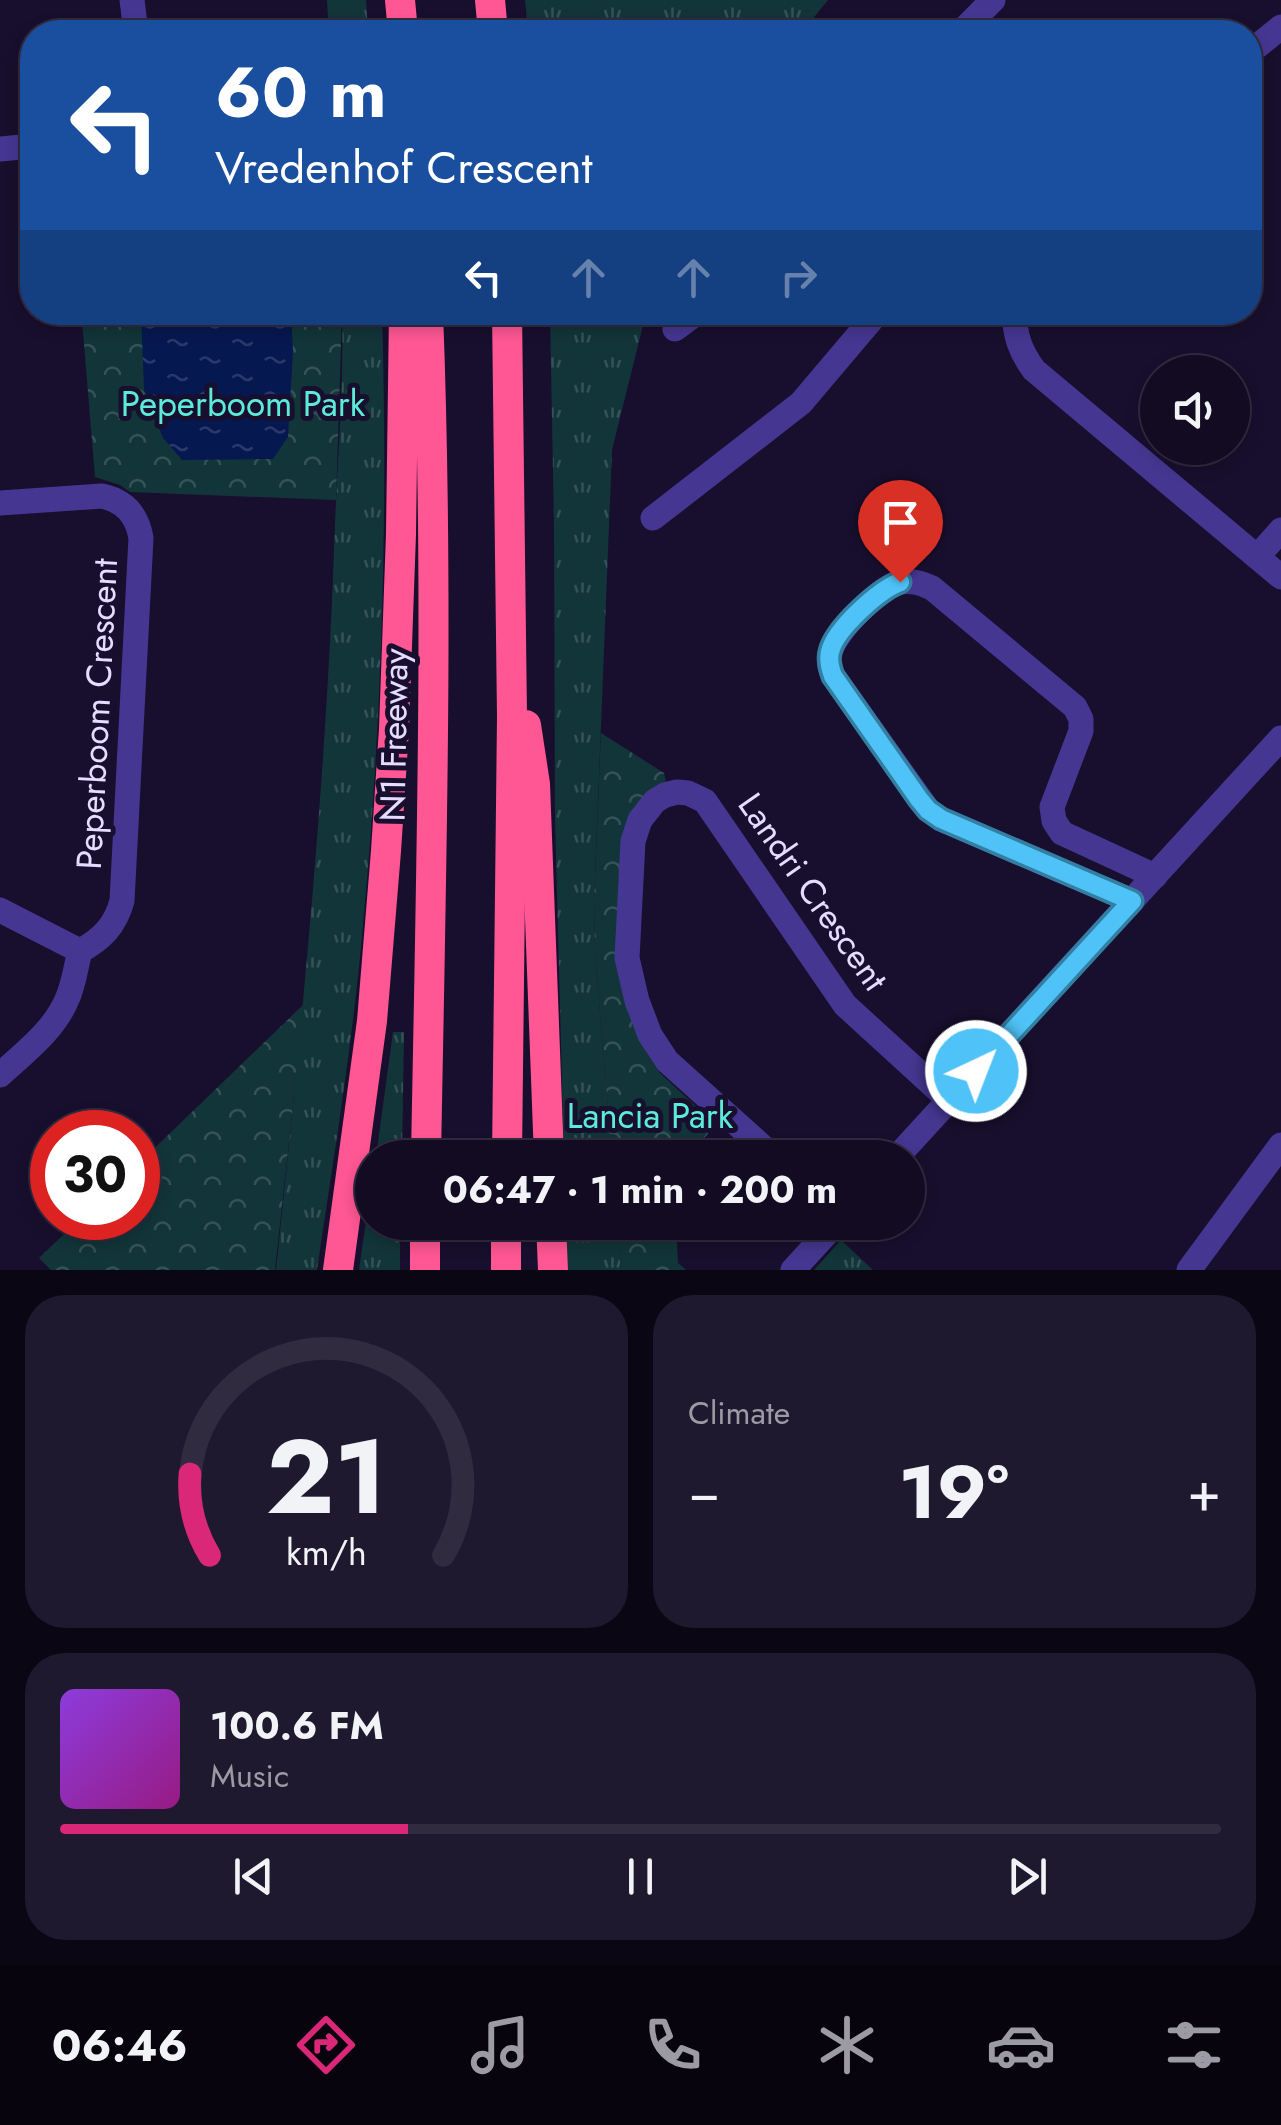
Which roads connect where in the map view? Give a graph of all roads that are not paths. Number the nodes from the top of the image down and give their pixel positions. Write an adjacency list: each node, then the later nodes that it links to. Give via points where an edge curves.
1 (993, 0): 2 (street)
2 (974, 20)
3 (404, 325): 33 (highway, via 388,834 372,1021)
4 (429, 325): 23 (highway, N1 Freeway, via 433,664)
5 (507, 325): 15 (highway)
6 (680, 325): 9 (street)
7 (867, 325): 11 (street, via 801,403)
8 (1015, 325): 13 (street, via 1034,370)
9 (675, 329)
10 (0, 503): 20 (street, Peperboom Crescent, via 102,496 124,504 141,538 122,901 109,931)
11 (652, 518)
12 (1281, 530): 13 (street)
13 (1257, 556): 14 (street)
14 (1281, 577)
15 (512, 684): 24 (highway); 25 (highway, via 535,784)
16 (1281, 738): 17 (street)
17 (1155, 876): 18 (street); 18 (street, via 1062,833 1052,807 1081,731 1076,707 932,588 910,581 887,587 844,628 830,652 833,676 928,810)
18 (1132, 901): 22 (street)
19 (0, 910): 20 (street)
20 (80, 951): 21 (street, via 60,1013)
21 (0, 1076)
22 (950, 1100): 26 (street, Landri Crescent, via 844,1005 705,801 676,792 646,810 635,830 628,958 650,1035 667,1062); 27 (street)
23 (426, 1140)
24 (507, 1140)
25 (547, 1140)
26 (755, 1140)
27 (913, 1140)
28 (1281, 1145): 38 (street)
29 (425, 1240): 34 (highway)
30 (506, 1240): 35 (highway)
31 (551, 1240): 36 (highway)
32 (820, 1240): 37 (street)
33 (338, 1270)
34 (424, 1270)
35 (506, 1270)
36 (552, 1270)
37 (793, 1270)
38 (1190, 1270)

